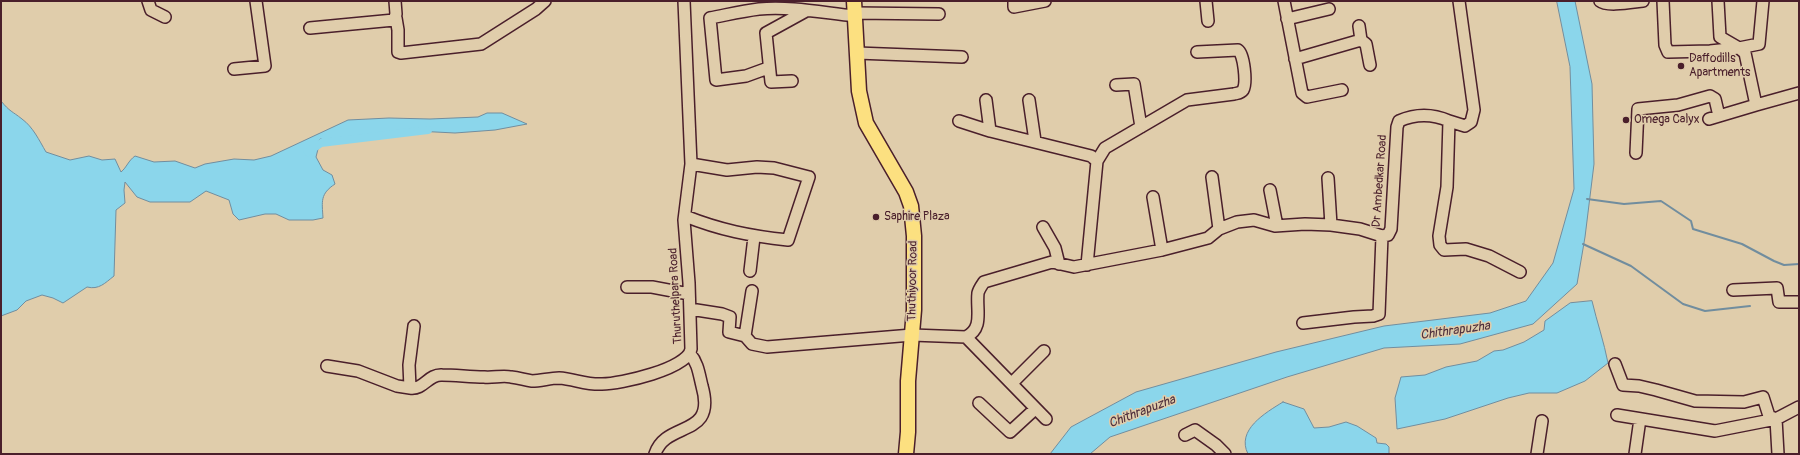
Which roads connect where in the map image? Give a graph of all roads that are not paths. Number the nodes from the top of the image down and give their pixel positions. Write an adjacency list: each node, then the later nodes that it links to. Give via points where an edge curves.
1 (148, 1): 21 (street, via 151,10)
2 (256, 1): 36 (street, via 265,66)
3 (395, 1): 22 (street)
4 (545, 1): 22 (street, via 481,44 401,53 398,52)
5 (684, 1): 51 (street, Thuruthelpara Road)
6 (1014, 1): 7 (street, via 1014,7)
7 (1045, 1)
8 (1206, 1): 24 (street)
9 (1284, 1): 23 (street)
10 (1459, 1): 45 (street, via 1474,110 1471,122 1465,126)
11 (1600, 1): 12 (street, via 1611,4)
12 (1643, 1)
13 (1663, 1): 31 (street, via 1665,45 1668,52)
14 (1718, 1): 31 (street, via 1720,37)
15 (1763, 1): 31 (street, via 1759,44)
16 (780, 9): 19 (street); 25 (street); 35 (street, via 746,11 710,18 716,80 746,76)
17 (1329, 9): 23 (street)
18 (855, 10): 19 (street); 20 (street); 29 (main road, Thuthiyoor Road)
19 (807, 11): 25 (street)
20 (939, 14)
21 (165, 17)
22 (396, 18): 27 (street, via 387,22)
23 (1287, 19): 33 (street)
24 (1208, 20)
25 (783, 24): 35 (street, via 766,33)
26 (1359, 26): 28 (street)
27 (310, 28)
28 (1361, 40): 33 (street); 34 (street, via 1366,44)
29 (857, 52): 32 (street); 76 (main road, Thuthiyoor Road, via 859,91 866,123 912,206)
30 (1197, 52): 46 (street, via 1238,50 1242,54 1245,80 1241,93 1187,100)
31 (1743, 53): 43 (street)
32 (962, 57)
33 (1295, 59): 39 (street, via 1304,96)
34 (1370, 65)
35 (768, 68): 37 (street, via 770,82)
36 (234, 70)
37 (792, 81)
38 (1116, 84): 46 (street, via 1134,84)
39 (1342, 90)
40 (1799, 93): 43 (street)
41 (986, 100): 47 (street)
42 (1029, 100): 48 (street)
43 (1756, 105): 49 (street, via 1714,117 1715,99 1710,96 1678,105 1638,109)
44 (960, 121): 47 (street)
45 (1449, 121): 61 (street, Dr Ambedkar Road, via 1438,116 1425,115 1399,121 1391,229 1388,235); 67 (street, via 1447,187 1439,236 1440,245 1444,250 1466,249 1489,256)
46 (1141, 127): 50 (street, via 1105,148)
47 (990, 131): 48 (street)
48 (1035, 141): 50 (street, via 1091,156)
49 (1636, 153)
50 (1097, 161): 65 (street)
51 (691, 164): 56 (street, Thuruthelpara Road); 62 (street, via 727,170 774,168 809,177 788,240)
52 (1212, 177): 60 (street)
53 (1328, 178): 57 (street)
54 (1270, 190): 58 (street)
55 (1153, 197): 63 (street)
56 (685, 216): 62 (street, via 712,227); 71 (street, Thuruthelpara Road)
57 (1331, 225): 58 (street, Dr Ambedkar Road); 61 (street, Dr Ambedkar Road, via 1360,229)
58 (1277, 226): 60 (street, Dr Ambedkar Road, via 1254,220 1236,222)
59 (1043, 227): 64 (street, via 1056,248)
60 (1219, 229): 63 (street, Dr Ambedkar Road, via 1208,238)
61 (1382, 236): 74 (street, via 1379,314)
62 (754, 237): 66 (street)
63 (1162, 250): 65 (street, Dr Ambedkar Road)
64 (1059, 264): 65 (street, Dr Ambedkar Road, via 1074,267); 78 (street, Dr Ambedkar Road, via 1052,262 984,282 978,292 978,327)
65 (1087, 265)
66 (750, 271)
67 (1520, 272)
68 (627, 286): 71 (street, via 652,287)
69 (1733, 290): 72 (street, via 1777,288 1779,302)
70 (752, 291): 77 (street)
71 (689, 294): 73 (street, Thuruthelpara Road)
72 (1799, 302)
73 (690, 309): 77 (street, via 730,317 730,332); 80 (street, Thuruthelpara Road)
74 (1303, 323)
75 (414, 326): 84 (street, via 409,365)
76 (912, 335): 77 (street, via 767,347 752,344); 78 (street); 95 (main road, Thuthiyoor Road)
77 (745, 336)
78 (966, 338): 83 (street)
79 (1044, 351): 83 (street)
80 (690, 354): 84 (street, Thuruthelpara Road, via 684,360 663,370 603,384 561,378 535,381 511,377 441,375 432,376 421,387); 94 (street, via 696,361 706,398 706,409 703,415 661,444)
81 (1615, 364): 91 (street, via 1623,385 1639,386 1695,401 1744,402 1763,397 1769,416)
82 (327, 366): 84 (street, via 358,371 393,385)
83 (1012, 383): 87 (street)
84 (410, 388)
85 (979, 403): 87 (street, via 1010,432)
86 (1799, 407): 91 (street)
87 (1035, 409): 89 (street)
88 (1617, 415): 90 (street)
89 (1046, 418)
90 (1640, 419): 91 (street, via 1715,431); 98 (street)
91 (1776, 419): 99 (street)
92 (1542, 421): 97 (street)
93 (1185, 435): 96 (street, via 1196,430)
94 (655, 454)
95 (906, 454)
96 (1225, 454)
97 (1537, 454)
98 (1636, 454)
99 (1778, 454)

